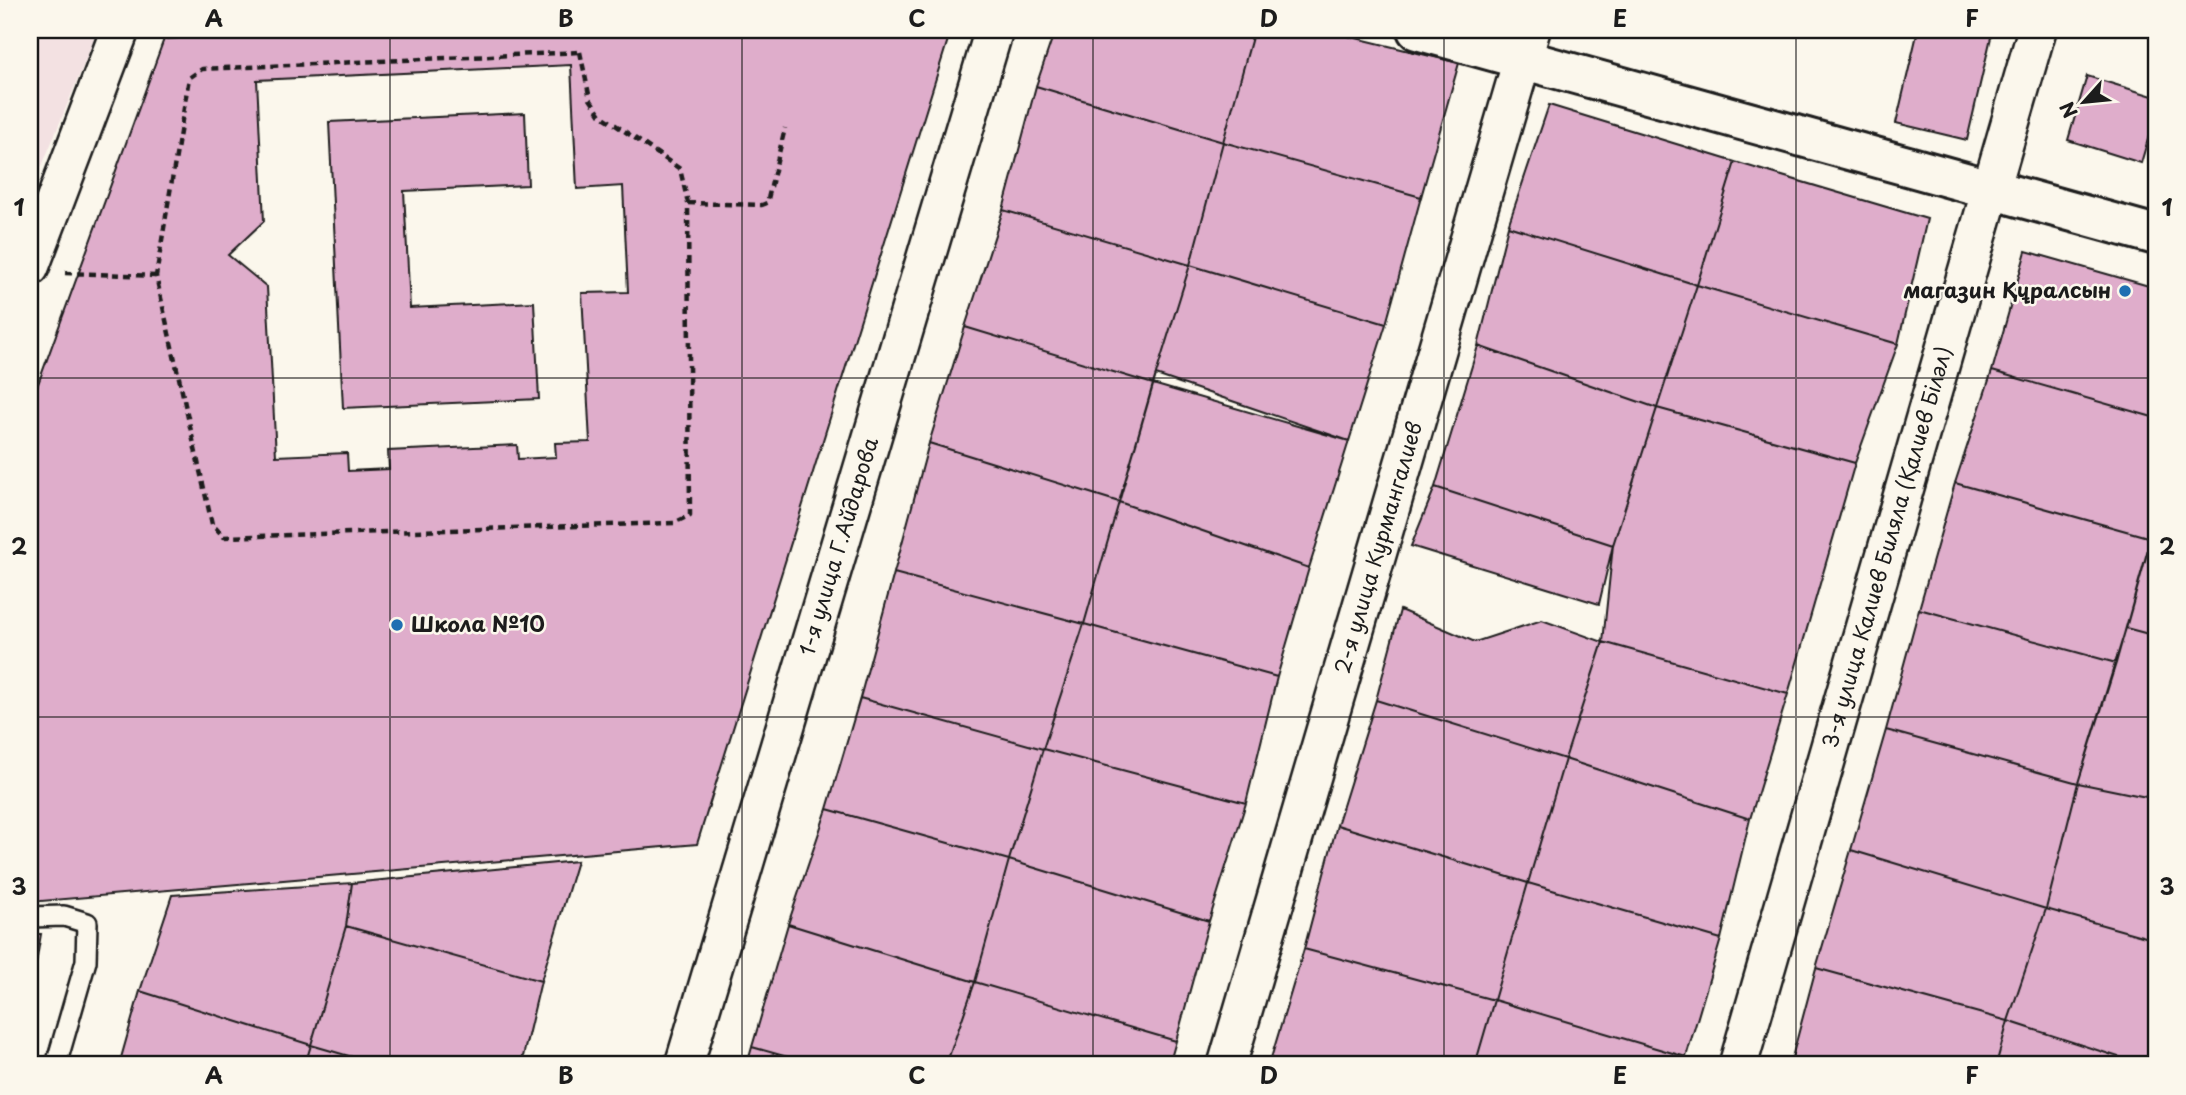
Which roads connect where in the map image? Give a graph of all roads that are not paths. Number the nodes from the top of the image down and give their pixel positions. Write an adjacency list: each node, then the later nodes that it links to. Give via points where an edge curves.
1 (120, 30): 8 (street)
2 (994, 30): 11 (street, 1-я улица Г.Айдарова)
3 (1417, 30): 5 (street)
4 (2037, 30): 6 (street, 3-я улица Калиев Биляла (Қалиев Біләл))
5 (1527, 45): 6 (street); 12 (street, 2-я улица Курмангалиев)
6 (1991, 189): 7 (street); 13 (street, 3-я улица Калиев Биляла (Қалиев Біләл))
7 (2156, 235)
8 (42, 269)
9 (30, 917): 10 (lane, via 64,916 87,923 86,961)
10 (56, 1065)
11 (684, 1065)
12 (1227, 1065)
13 (1738, 1065)

